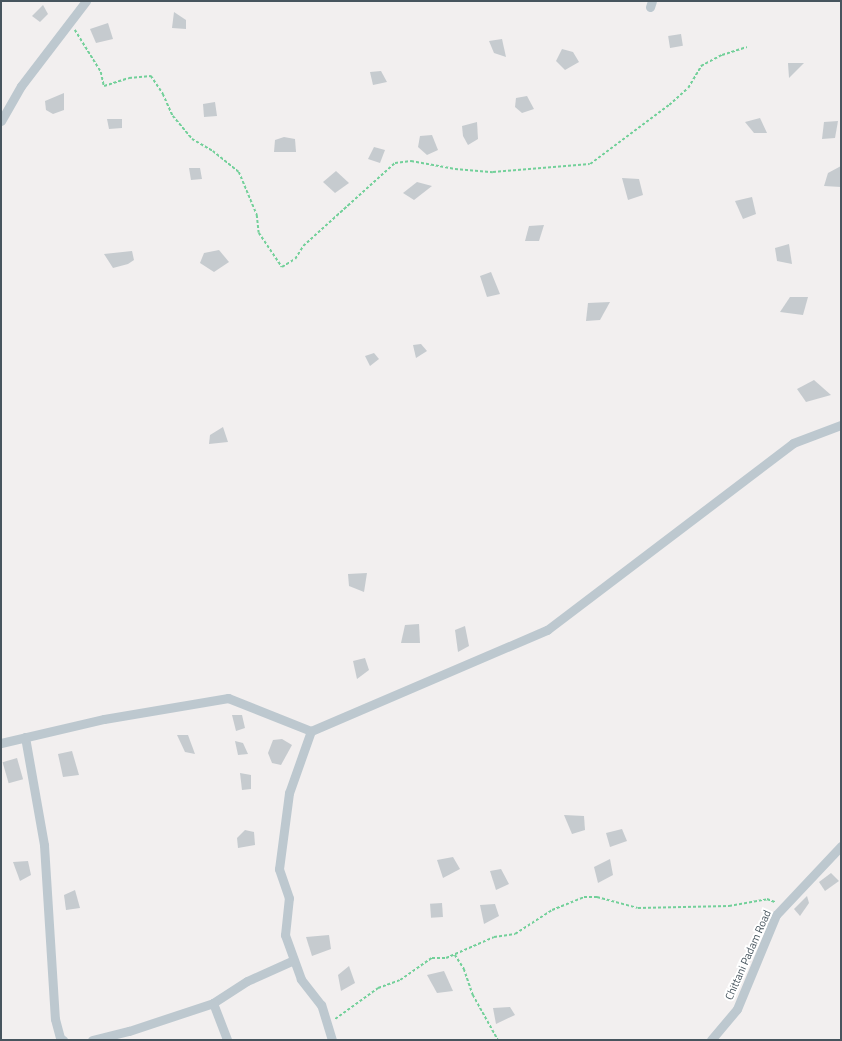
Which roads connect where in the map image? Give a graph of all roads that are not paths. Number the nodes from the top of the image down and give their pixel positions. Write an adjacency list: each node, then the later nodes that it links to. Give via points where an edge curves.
1 (86, 1): 2 (street, via 21,86)
2 (1, 121)
3 (841, 425): 4 (street, via 793,443 547,630)
4 (311, 731): 5 (street, via 228,698 104,719); 8 (street, via 289,793 279,869 289,898 285,935)
5 (25, 737): 6 (street); 10 (street, via 44,845 56,1019 60,1038)
6 (1, 743)
7 (841, 846): 14 (street, Chittani Padam Road, via 776,915 737,1009)
8 (294, 960): 9 (street, via 247,981); 13 (street, via 301,979 321,1005)
9 (213, 1003): 11 (street, via 129,1031); 12 (street)
10 (63, 1040)
11 (92, 1040)
12 (227, 1040)
13 (332, 1040)
14 (711, 1040)

